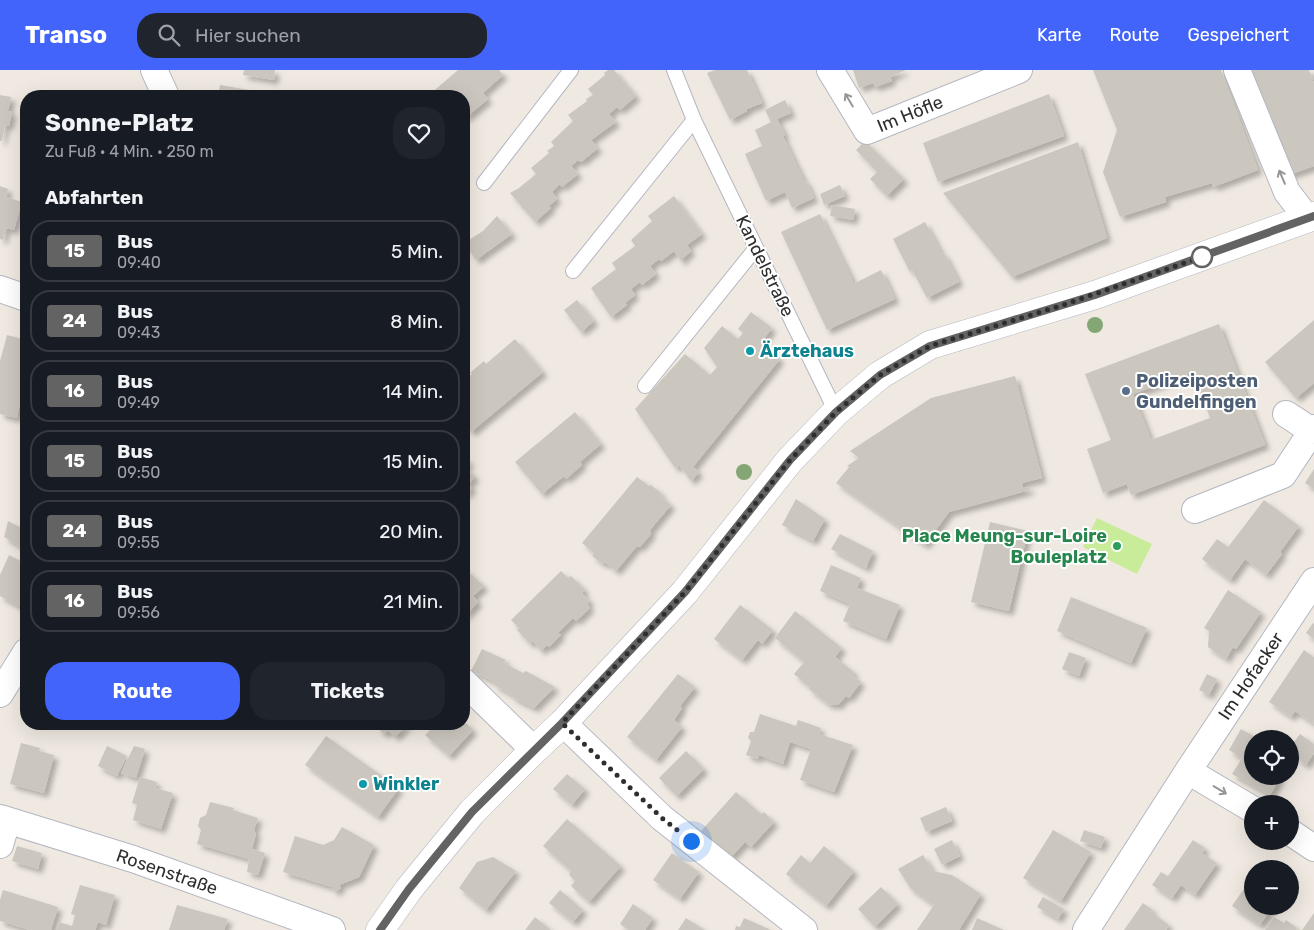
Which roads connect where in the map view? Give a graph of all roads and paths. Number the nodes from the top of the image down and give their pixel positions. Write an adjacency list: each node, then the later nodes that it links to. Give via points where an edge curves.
1 (153, 70): 7 (street)
2 (571, 70): 9 (lane)
3 (674, 70): 8 (lane, Kandelstraße)
4 (830, 70): 5 (street, Im Höfle, one-way to 4, via 867,131)
5 (1019, 70)
6 (1237, 70): 10 (street, one-way to 6, via 1288,192)
7 (163, 90)
8 (694, 120): 11 (lane, Kandelstraße); 12 (lane)
9 (484, 183)
10 (1311, 217): 16 (street, via 1095,295 930,346 880,375)
11 (756, 248): 15 (lane); 16 (lane, Kandelstraße)
12 (573, 271)
13 (0, 289): 14 (street)
14 (20, 296)
15 (645, 386)
16 (836, 412): 24 (street, via 790,460 685,592)
17 (1286, 414): 18 (street)
18 (1313, 430): 19 (street, via 1283,475)
19 (1195, 510)
20 (1314, 581): 26 (street, Im Hofacker)
21 (20, 662): 23 (street)
22 (470, 688): 25 (street)
23 (0, 694)
24 (562, 723): 25 (street); 33 (street, via 662,818)
25 (534, 750): 32 (street, via 472,812)
26 (1188, 771): 27 (street, one-way to 27); 34 (street, Im Hofacker)
27 (1244, 804)
28 (2, 828): 31 (street, Rosenstraße, via 133,859)
29 (1299, 838): 30 (street)
30 (1314, 848)
31 (332, 930)
32 (380, 930)
33 (804, 930)
34 (1086, 930)

